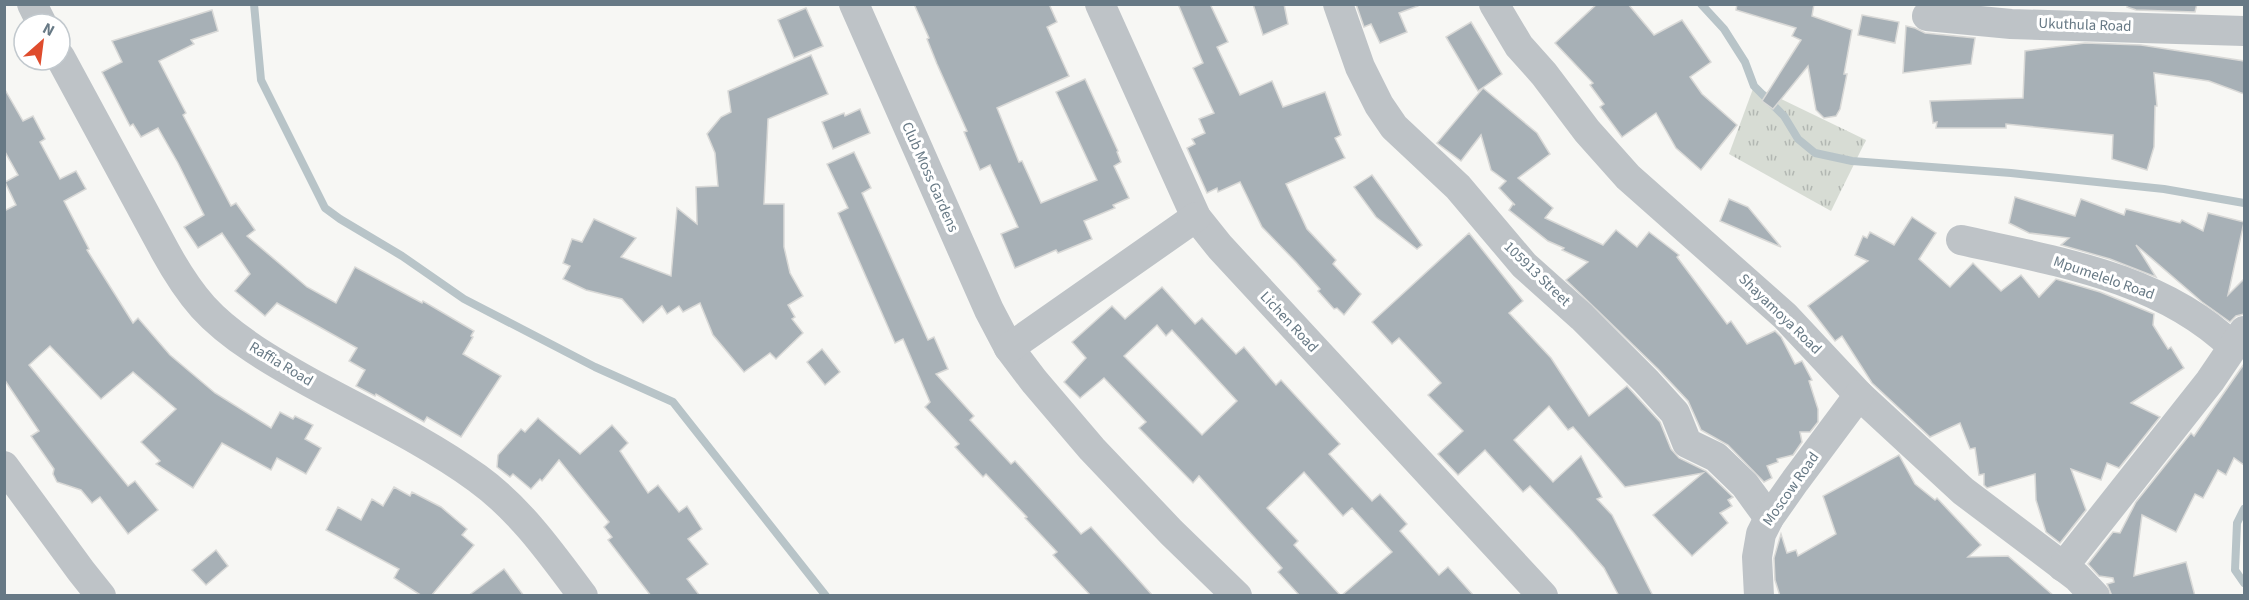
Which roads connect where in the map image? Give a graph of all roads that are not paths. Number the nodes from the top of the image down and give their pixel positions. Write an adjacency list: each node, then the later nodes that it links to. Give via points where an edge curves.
1 (854, 4): 11 (street, Club Moss Gardens, via 989,310)
2 (1101, 4): 8 (street, Lichen Road)
3 (1338, 4): 14 (street, 105913 Street, via 1360,67 1394,127 1458,187 1524,266 1582,317 1676,413 1687,443 1716,457)
4 (1494, 4): 12 (street, Shayamoya Road, via 1519,46 1628,177 1785,316)
5 (1927, 16): 6 (street, Ukuthula Road, via 2011,24)
6 (2244, 31)
7 (68, 72): 17 (street, Raffia Road, via 165,251 204,309 279,365 476,477 503,498 531,529)
8 (1196, 217): 11 (street); 19 (street, Lichen Road)
9 (1961, 240): 10 (street, Mpumelelo Road, via 2116,279)
10 (2239, 339): 15 (street, Mpumelelo Road)
11 (1010, 348): 18 (street, Club Moss Gardens, via 1092,449)
12 (1859, 395): 14 (street, Moscow Road); 15 (street, Shayamoya Road, via 1963,491)
13 (4, 466): 16 (street)
14 (1769, 518): 20 (street, Moscow Road, via 1757,557)
15 (2063, 567): 21 (street, Shayamoya Road)
16 (101, 596)
17 (583, 596)
18 (1237, 596)
19 (1543, 596)
20 (1760, 596)
21 (2096, 596)

